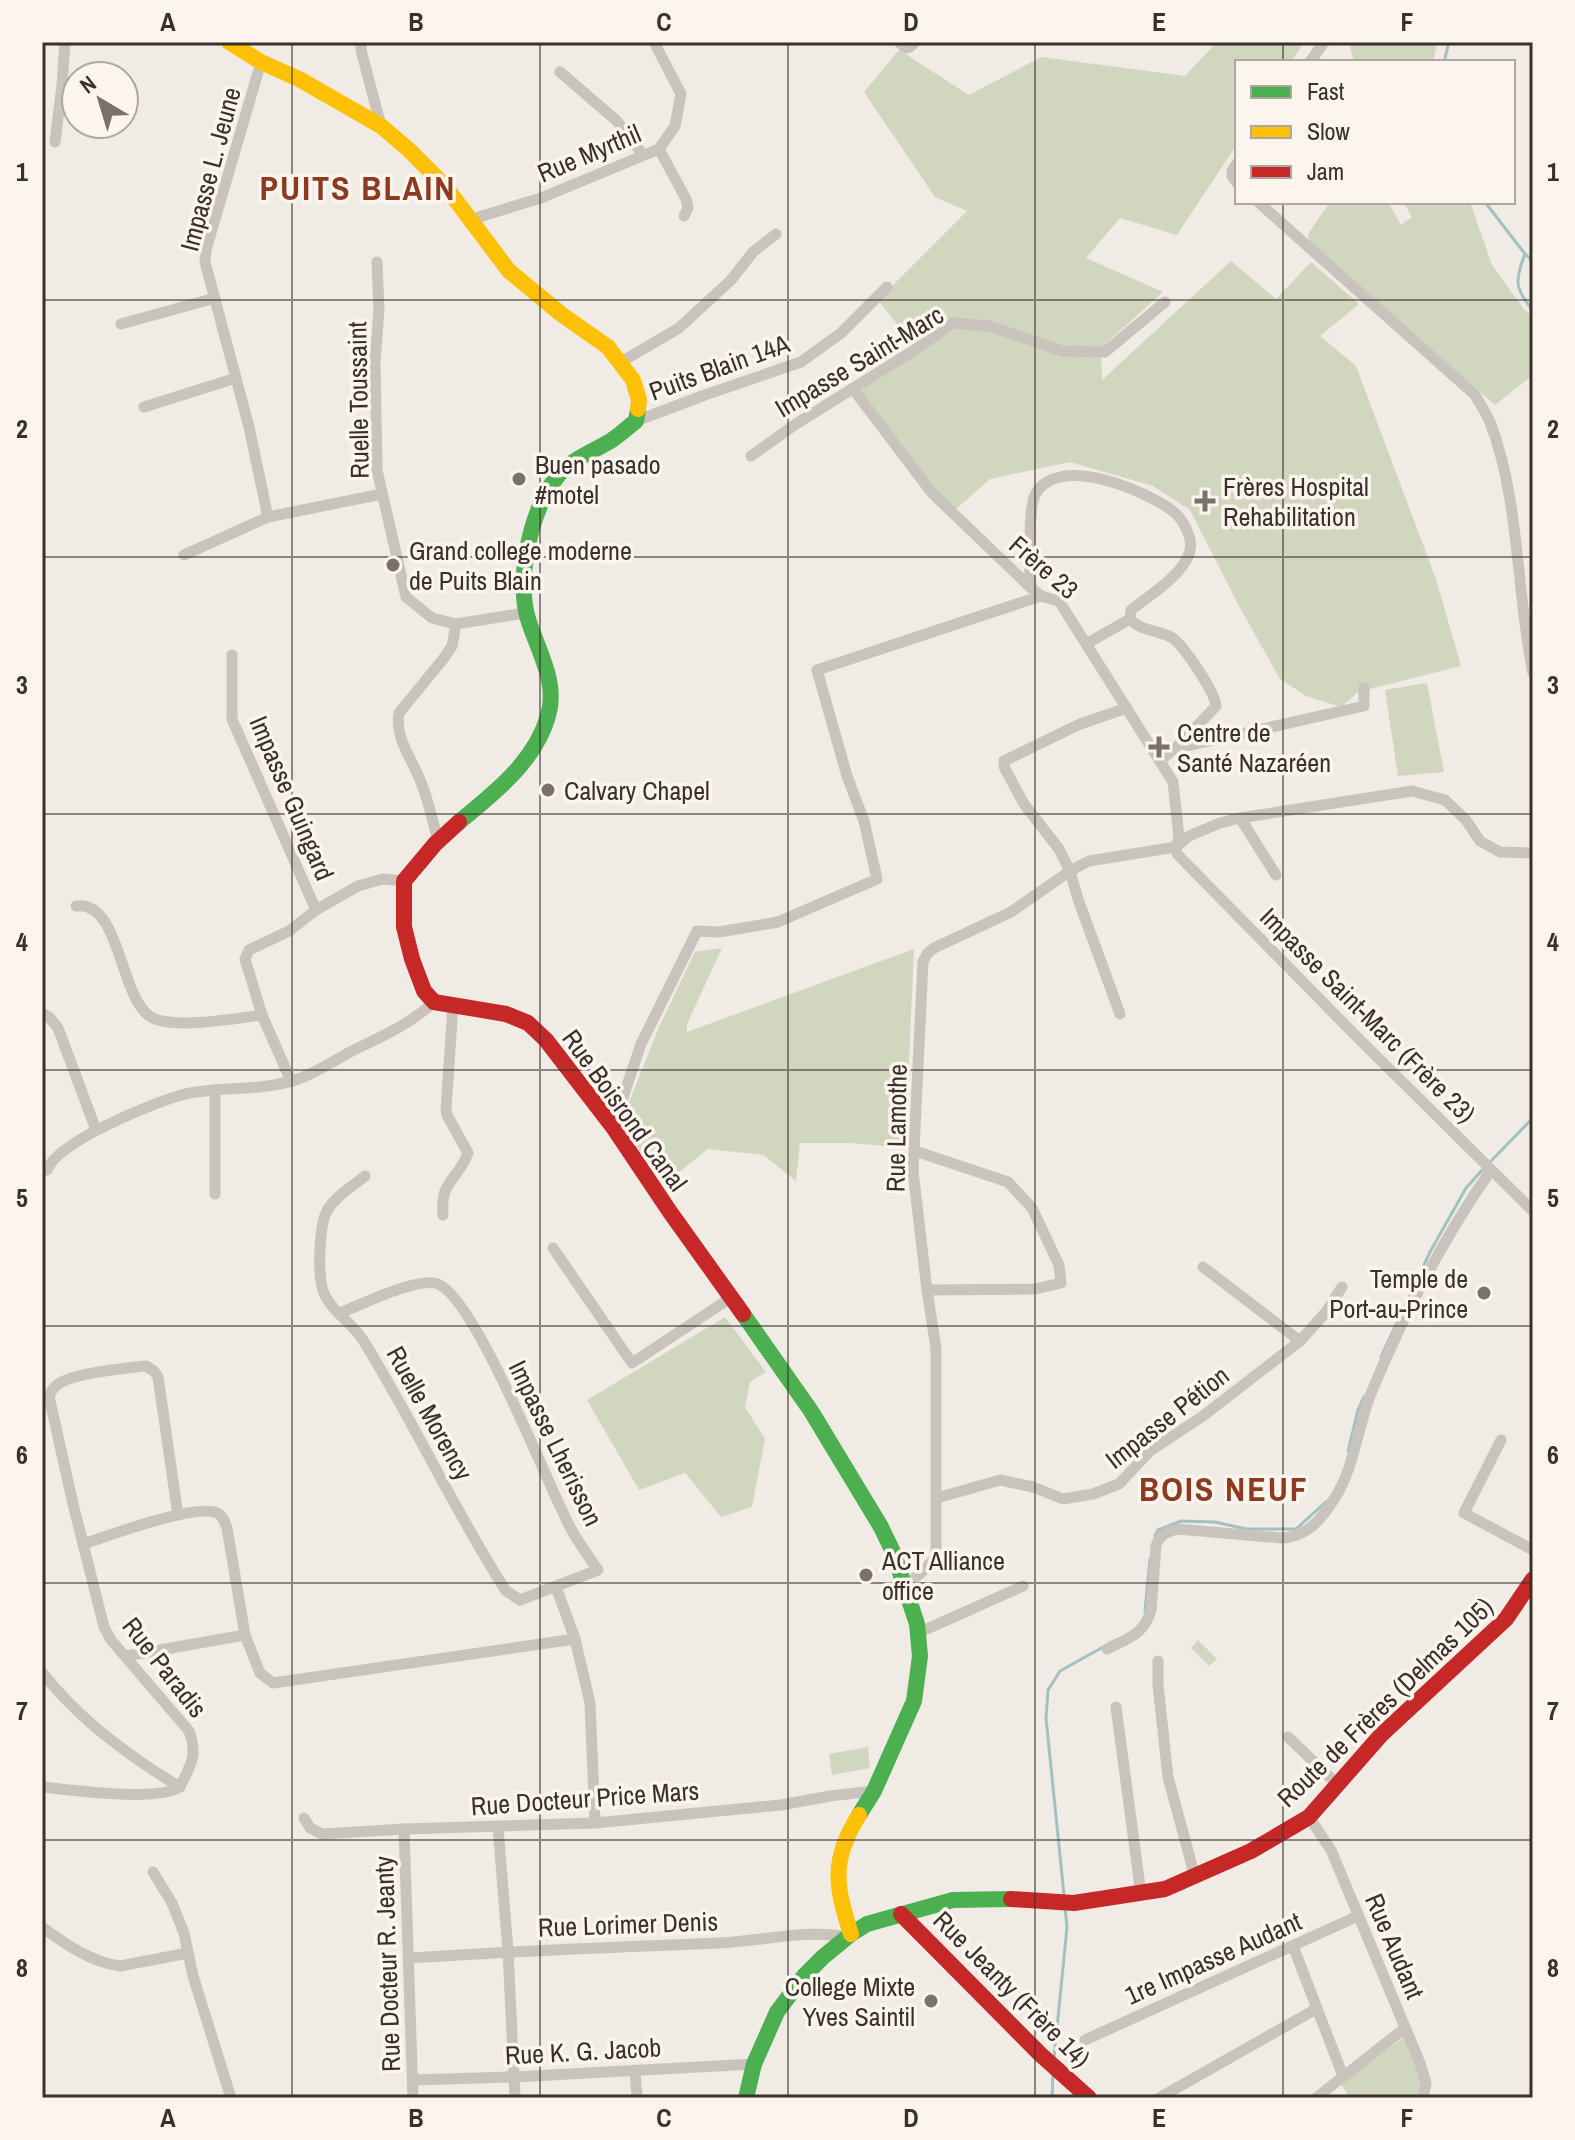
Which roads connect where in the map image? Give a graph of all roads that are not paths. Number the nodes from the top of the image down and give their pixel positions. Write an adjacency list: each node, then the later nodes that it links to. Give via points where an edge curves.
1 (65, 42): 12 (street)
2 (229, 42): 9 (street)
3 (361, 42): 11 (street)
4 (654, 42): 13 (street, Rue Myrthil, via 681,94 675,126)
5 (899, 42): 6 (street, via 906,48)
6 (915, 42)
7 (1324, 42): 8 (street)
8 (1311, 60)
9 (261, 62): 11 (street); 21 (street, Impasse L. Jeune, via 206,250)
10 (560, 72): 14 (street, via 617,121)
11 (381, 126): 17 (street, via 445,186)
12 (55, 142)
13 (659, 149): 14 (street, Rue Myrthil); 16 (street, via 686,199)
14 (643, 155): 17 (street, Rue Myrthil, via 541,198)
15 (1260, 204): 40 (street, via 1475,395 1489,419 1516,541)
16 (684, 216)
17 (469, 220): 24 (street, via 509,271)
18 (776, 234): 24 (street, via 679,328)
19 (377, 262): 30 (street, Ruelle Toussaint, via 377,470)
20 (887, 287): 28 (street, Puits Blain 14A, via 841,333 801,362)
21 (215, 298): 23 (street); 25 (street, Impasse L. Jeune)
22 (1165, 302): 26 (street, Impasse Saint-Marc, via 1105,352 1062,351 989,326 953,323)
23 (121, 324)
24 (621, 362): 28 (street, via 639,400)
25 (236, 378): 27 (street); 31 (street, Impasse L. Jeune)
26 (853, 389): 29 (street, Impasse Saint-Marc); 33 (street, Frère 23, via 932,493)
27 (144, 407)
28 (636, 421): 35 (street, via 570,463 541,502 525,569)
29 (751, 456)
30 (382, 494): 31 (street); 37 (street, Ruelle Toussaint, via 406,597 432,618)
31 (268, 517): 32 (street)
32 (184, 555)
33 (1030, 587): 34 (street, Frère 23); 36 (street, via 1034,496 1055,478 1107,480 1175,513 1188,532 1191,549 1182,569 1131,610)
34 (1041, 596): 38 (street, Frère 23, via 1059,601); 61 (street, via 817,670 877,879 778,922 697,931 641,1044)
35 (525, 613): 37 (street); 46 (street, via 549,676 546,722 521,765)
36 (1130, 619): 38 (street); 43 (street, via 1181,645 1216,701)
37 (456, 624): 46 (street, via 452,646 398,721)
38 (1086, 644): 42 (street, Frère 23)
39 (232, 655): 53 (street, Impasse Guingard, via 232,719)
40 (1533, 673)
41 (1364, 688): 43 (street, via 1364,706 1187,746)
42 (1127, 708): 44 (street, Frère 23); 49 (street, via 1004,761 1024,804)
43 (1182, 742): 44 (street)
44 (1161, 760): 47 (street, Frère 23, via 1173,782)
45 (1240, 818): 47 (street, via 1189,836); 48 (street, via 1412,791 1445,800 1480,841 1500,852); 50 (street)
46 (438, 841): 51 (street)
47 (1176, 847): 49 (street, Rue Lamothe, via 1089,861); 65 (street, Impasse Saint-Marc (Frère 23), via 1177,854)
48 (1533, 853)
49 (1070, 871): 57 (street); 63 (street, Rue Lamothe, via 1011,912 927,954)
50 (1276, 875)
51 (404, 881): 53 (street, via 383,879 358,886); 54 (street, via 409,949 424,991)
52 (76, 906): 58 (street, via 99,912 140,1007 151,1018 185,1023)
53 (316, 910): 58 (street, via 289,931 249,950 245,959)
54 (434, 1002): 55 (street, Rue Boisrond Canal); 59 (street, via 417,1018)
55 (453, 1005): 61 (street, Rue Boisrond Canal, via 528,1023); 69 (street, via 446,1109 468,1153 444,1190)
56 (42, 1013): 62 (street, via 58,1028)
57 (1120, 1014)
58 (262, 1015): 59 (street)
59 (291, 1081): 60 (street)
60 (215, 1091): 62 (street, via 158,1103); 67 (street)
61 (613, 1127): 74 (street, Rue Boisrond Canal)
62 (96, 1130): 64 (street, via 55,1158)
63 (915, 1151): 73 (street, Rue Lamothe); 73 (street, via 1008,1182 1032,1208 1059,1265 1061,1283 1007,1291)
64 (47, 1170)
65 (1491, 1170): 68 (street, Impasse Saint-Marc (Frère 23)); 90 (street, via 1415,1296 1370,1395 1342,1486 1319,1520 1305,1532 1281,1538 1169,1531 1156,1546 1148,1620 1137,1634)
66 (365, 1176): 75 (street, Ruelle Morency, via 325,1216 322,1286)
67 (215, 1194)
68 (1533, 1211)
69 (443, 1215)
70 (553, 1248): 74 (street, via 632,1363)
71 (1203, 1267): 76 (street)
72 (1342, 1287): 76 (street, Impasse Pétion)
73 (927, 1290): 78 (street, Rue Lamothe, via 936,1348)
74 (732, 1297): 83 (street, Rue Boisrond Canal, via 811,1411 881,1527)
75 (340, 1313): 82 (street, Impasse Lherisson, via 412,1285 431,1282 451,1292 478,1332 572,1530); 85 (street, Ruelle Morency, via 382,1371 506,1591 520,1600)
76 (1300, 1341): 78 (street, Impasse Pétion, via 1150,1451 1119,1484 1063,1499 1000,1480)
77 (1501, 1440): 81 (street, via 1464,1513)
78 (937, 1498): 83 (street, Rue Lamothe, via 936,1557)
79 (178, 1515): 80 (street); 80 (street, Rue Paradis, via 158,1377 151,1368 65,1380 49,1396); 88 (street, via 214,1512 223,1519)
80 (83, 1544): 91 (street, Rue Paradis, via 104,1627)
81 (1533, 1550)
82 (598, 1570): 85 (street, Ruelle Morency)
83 (905, 1586): 87 (street, Rue Boisrond Canal)
84 (1023, 1586): 87 (street)
85 (556, 1587): 89 (street)
86 (1531, 1590): 96 (street, Route de Frères (Delmas 105), via 1498,1628 1381,1735)
87 (918, 1633): 99 (street, Rue Boisrond Canal, via 914,1701)
88 (245, 1635): 89 (street, via 260,1673 273,1683); 91 (street)
89 (575, 1639): 102 (street, via 590,1703)
90 (1107, 1649)
91 (126, 1656): 98 (street, Rue Paradis, via 189,1731 195,1749)
92 (1158, 1661): 106 (street, via 1168,1777)
93 (42, 1672): 98 (street, via 89,1721)
94 (1116, 1707): 107 (street)
95 (1288, 1737): 96 (street)
96 (1338, 1785): 100 (street, Route de Frères (Delmas 105))
97 (42, 1787): 98 (street, via 121,1793)
98 (180, 1787)
99 (874, 1791): 102 (street, Rue Docteur Price Mars); 111 (street, Rue Boisrond Canal, via 847,1834 837,1869)
100 (1309, 1817): 106 (street, Route de Frères (Delmas 105)); 109 (street, Rue Audant, via 1331,1850)
101 (304, 1818): 104 (street, Rue Docteur Price Mars, via 322,1834)
102 (595, 1823): 103 (street, Rue Docteur Price Mars)
103 (498, 1827): 104 (street, Rue Docteur Price Mars); 113 (street)
104 (404, 1829): 115 (street, Rue Docteur R. Jeanty)
105 (153, 1872): 114 (street, via 172,1903)
106 (1195, 1877): 107 (street, Route de Frères (Delmas 105))
107 (1141, 1894): 108 (street, Route de Frères (Delmas 105), via 1074,1903 953,1900)
108 (901, 1914): 111 (street, Route de Frères (Delmas 105), via 867,1924); 129 (street, Rue Jeanty (Frère 14))
109 (1358, 1916): 112 (street, 1re Impasse Audant); 117 (street, Rue Audant)
110 (42, 1927): 114 (street, via 96,1961 120,1966)
111 (850, 1936): 113 (street, Rue Lorimer Denis, via 816,1933); 119 (street, Route de Frères (Delmas 105), via 804,1976 777,2012)
112 (1293, 1946): 116 (street); 118 (street, 1re Impasse Audant)
113 (508, 1951): 115 (street, Rue Lorimer Denis); 122 (street)
114 (188, 1953): 124 (street)
115 (409, 1958): 123 (street, Rue Docteur R. Jeanty)
116 (1316, 2009): 121 (street); 130 (street)
117 (1405, 2028): 121 (street); 132 (street, Rue Audant, via 1426,2083)
118 (1085, 2040)
119 (754, 2064): 120 (street, Rue K. G. Jacob); 128 (street, Route de Frères (Delmas 105))
120 (635, 2071): 122 (street, Rue K. G. Jacob); 127 (street)
121 (1343, 2076): 131 (street)
122 (514, 2077): 123 (street, Rue K. G. Jacob); 126 (street)
123 (414, 2080): 125 (street, Rue Docteur R. Jeanty)
124 (231, 2098)
125 (413, 2098)
126 (515, 2098)
127 (637, 2098)
128 (746, 2098)
129 (1089, 2098)
130 (1159, 2098)
131 (1316, 2098)
132 (1423, 2098)

